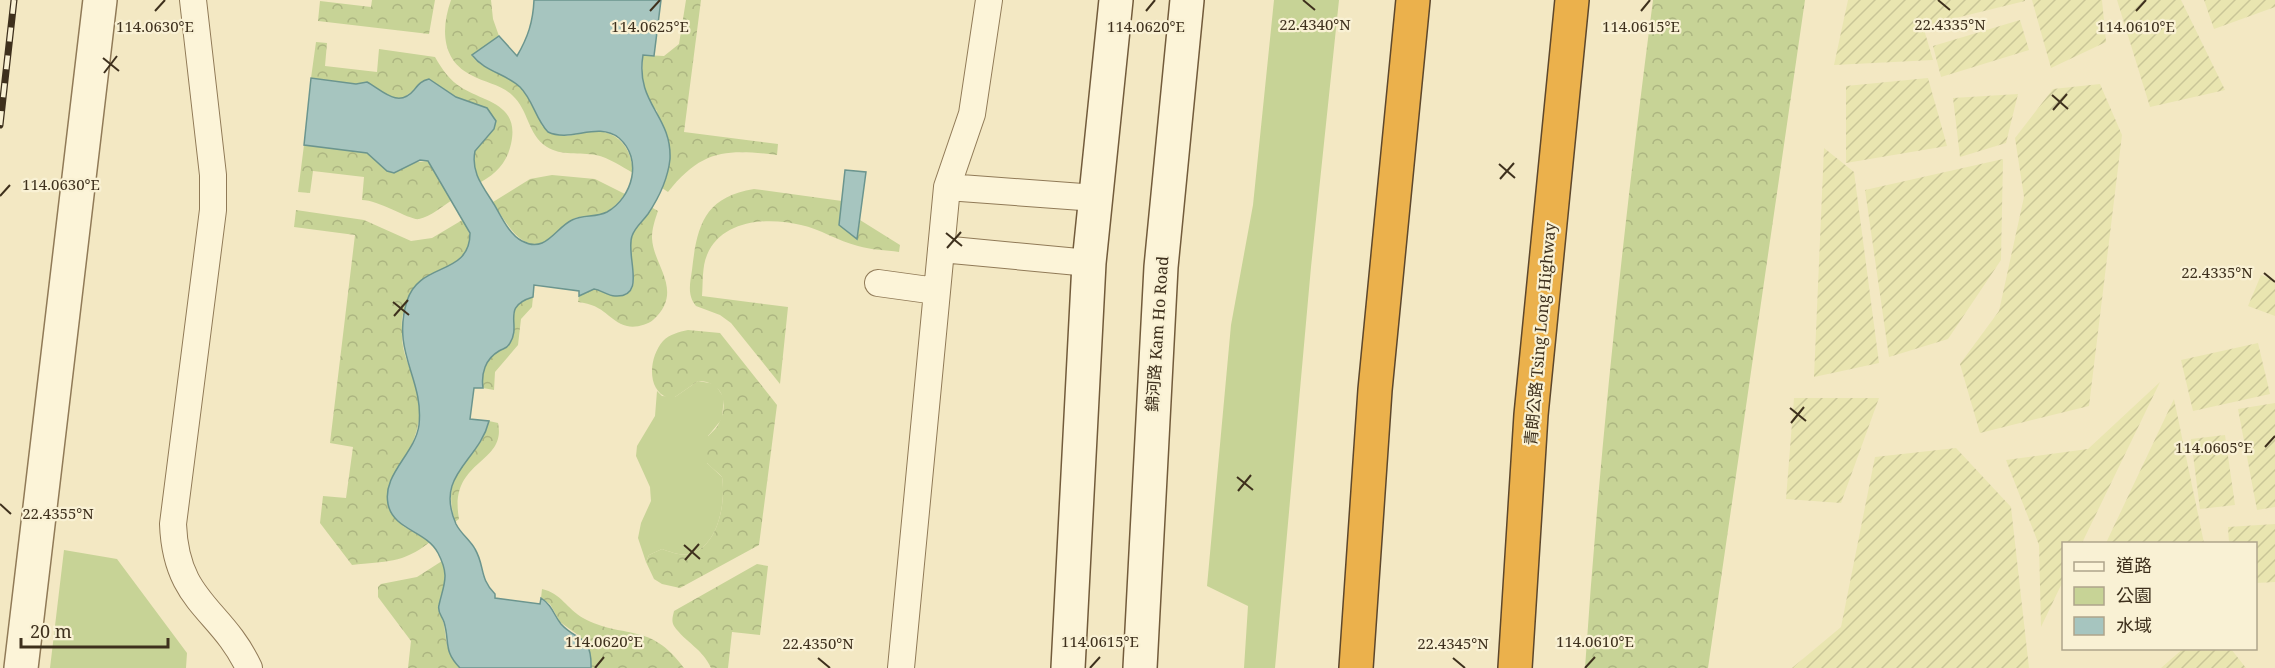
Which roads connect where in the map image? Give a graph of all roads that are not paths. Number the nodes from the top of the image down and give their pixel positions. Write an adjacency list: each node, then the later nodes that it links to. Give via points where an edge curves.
1 (100, 0): 14 (main road)
2 (193, 0): 15 (lane, via 213,175 213,210 174,548 180,572 192,593 242,652)
3 (989, 0): 8 (lane, via 972,114)
4 (1116, 0): 9 (main road)
5 (1187, 0): 18 (main road, 錦河路 Kam Ho Road, via 1161,267)
6 (1413, 0): 19 (highway, via 1375,390)
7 (1572, 0): 20 (highway, 青朗公路 Tsing Long Highway, via 1531,415)
8 (947, 187): 9 (lane); 10 (lane)
9 (1096, 198): 11 (main road)
10 (941, 249): 11 (lane); 13 (lane)
11 (1089, 262): 17 (main road)
12 (878, 283): 13 (lane)
13 (936, 291): 16 (lane)
14 (21, 668)
15 (249, 668)
16 (901, 668)
17 (1068, 668)
18 (1140, 668)
19 (1356, 668)
20 (1515, 668)

